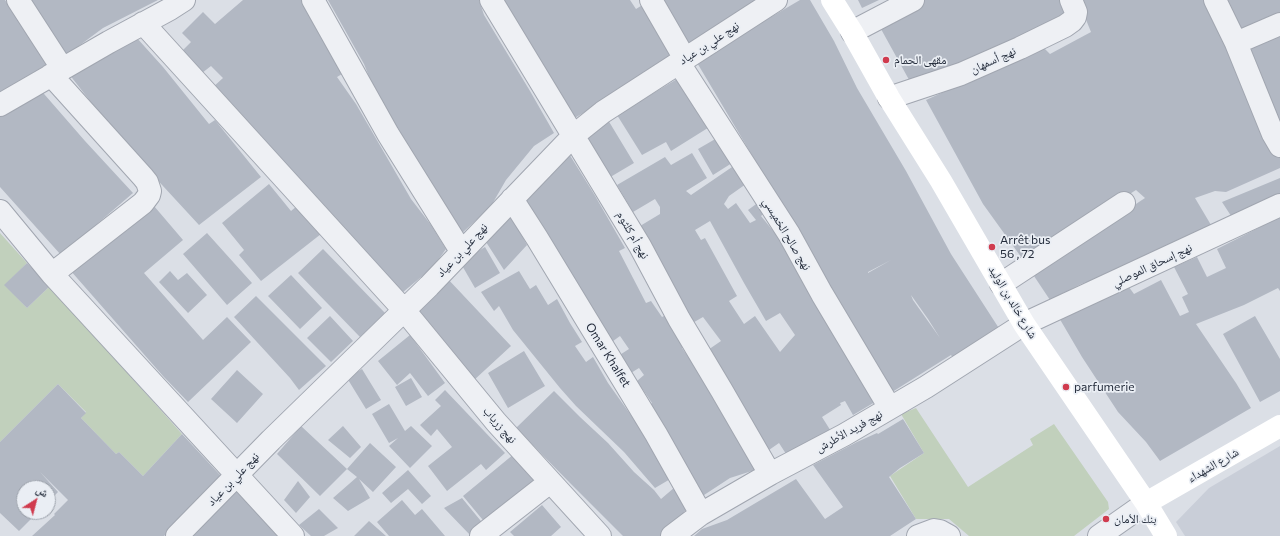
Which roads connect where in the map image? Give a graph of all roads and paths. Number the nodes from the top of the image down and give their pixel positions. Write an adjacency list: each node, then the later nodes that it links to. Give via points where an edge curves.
1 (18, 0): 16 (street)
2 (184, 0): 11 (street)
3 (313, 0): 25 (street, via 388,134)
4 (491, 0): 19 (street, نهج أم كلثوم)
5 (651, 0): 15 (street, نهج صالح الخميسي)
6 (776, 0): 15 (street, نهج علي بن عياد)
7 (832, 0): 13 (street, شارع خالد بن الوليد)
8 (913, 0): 13 (street)
9 (1071, 0): 17 (street, نهج أسمهان, via 1076,12 1075,17 1065,26 961,74)
10 (1215, 0): 14 (street)
11 (143, 24): 16 (street); 28 (street, نهج زرياب)
12 (1280, 24): 14 (street)
13 (852, 32): 17 (street, شارع خالد بن الوليد)
14 (1236, 43): 20 (street)
15 (682, 61): 19 (street, نهج علي بن عياد, via 603,112); 30 (street, نهج صالح الخميسي, via 789,234)
16 (56, 72): 18 (street); 26 (street, via 147,182 150,191 143,203)
17 (889, 98): 27 (street, شارع خالد بن الوليد)
18 (0, 105)
19 (573, 136): 21 (street, نهج علي بن عياد); 32 (street, نهج أم كلثوم, via 640,246 679,320)
20 (1280, 146)
21 (512, 199): 25 (street, نهج علي بن عياد); 36 (street, Omar Khalfet, via 656,434)
22 (1124, 203): 27 (street)
23 (1280, 205): 29 (street, نهج إسحاق الموصلي)
24 (0, 211): 26 (street)
25 (461, 251): 28 (street, نهج علي بن عياد)
26 (52, 274): 33 (street)
27 (1001, 284): 29 (street, شارع خالد بن الوليد)
28 (404, 310): 33 (street, نهج علي بن عياد); 34 (street, نهج زرياب, via 496,422)
29 (1024, 324): 30 (street, نهج فريد الأطرش); 35 (street, شارع خالد بن الوليد)
30 (890, 408): 32 (street, نهج فريد الأطرش)
31 (1280, 426): 35 (street, شارع الشهداء)
32 (770, 474): 36 (street, نهج فريد الأطرش)
33 (237, 476): 37 (street, نهج علي بن عياد); 38 (street)
34 (550, 482): 39 (street); 40 (street, نهج زرياب)
35 (1146, 503): 44 (street); 45 (street, شارع خالد بن الوليد)
36 (701, 514): 41 (street, نهج فريد الأطرش)
37 (177, 536)
38 (293, 536)
39 (481, 536)
40 (600, 536)
41 (672, 536)
42 (918, 536): 43 (street, via 934,530)
43 (949, 536)
44 (1100, 536)
45 (1166, 536)

